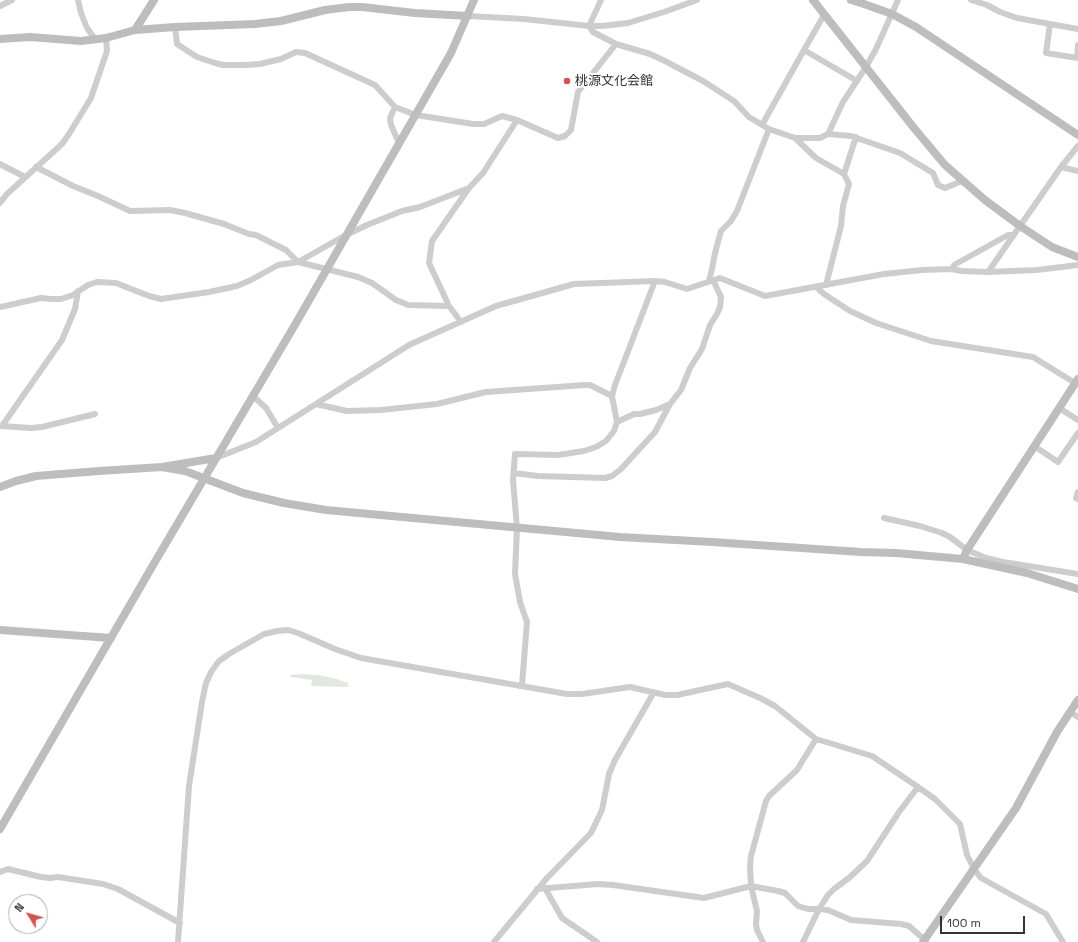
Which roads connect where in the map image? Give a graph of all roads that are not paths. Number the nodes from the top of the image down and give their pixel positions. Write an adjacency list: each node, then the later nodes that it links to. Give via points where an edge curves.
1 (12, 0): 13 (street)
2 (78, 0): 24 (street, via 87,28)
3 (154, 0): 21 (street)
4 (474, 0): 16 (street)
5 (601, 0): 18 (street)
6 (697, 0): 18 (street, via 628,22)
7 (813, 0): 15 (street)
8 (851, 0): 11 (street)
9 (898, 0): 14 (street)
10 (971, 0): 17 (street, via 1017,18)
11 (866, 2): 14 (street)
12 (361, 4): 16 (street, via 415,13); 19 (street, via 281,21)
13 (0, 6)
14 (892, 14): 29 (street); 37 (street, via 916,27)
15 (824, 15): 27 (street); 29 (street)
16 (468, 16): 18 (street); 32 (street, via 451,53)
17 (1050, 24): 20 (street); 28 (street, via 1046,53)
18 (589, 26): 25 (street, via 594,32)
19 (175, 27): 21 (street); 31 (street, via 177,44 197,57 223,65 244,65 281,59 296,52 304,53 375,85)
20 (1078, 28)
21 (135, 30): 22 (street)
22 (106, 38): 24 (street); 44 (street, via 107,51 91,98 62,144)
23 (0, 39): 24 (street)
24 (95, 39)
25 (616, 44): 33 (street, via 578,92 571,130 565,136 558,138); 34 (street, via 650,54 703,81 734,101 749,117)
26 (1078, 45): 28 (street)
27 (804, 50): 30 (street); 34 (street)
28 (1078, 58)
29 (866, 67): 30 (street); 48 (street, via 928,146)
30 (857, 81): 36 (street, via 843,102)
31 (395, 107): 32 (street); 40 (street, via 390,118)
32 (416, 115): 33 (street, via 473,124 484,124 502,116); 40 (street)
33 (517, 120): 49 (street, via 483,173)
34 (762, 125): 35 (street)
35 (768, 129): 39 (street); 61 (street, via 737,211 721,231)
36 (828, 134): 38 (street); 39 (street, via 820,138)
37 (1078, 135)
38 (856, 137): 46 (street); 48 (street, via 911,159 933,173 938,185 945,188)
39 (795, 138): 46 (street, via 816,158)
40 (399, 144): 52 (street)
41 (1078, 146): 43 (street)
42 (0, 164): 47 (street)
43 (1061, 166): 45 (street); 51 (street)
44 (36, 167): 47 (street); 55 (street, via 130,211 185,212 256,235 286,250)
45 (1078, 172)
46 (844, 174): 62 (street, via 850,184)
47 (25, 177): 50 (street)
48 (962, 181): 51 (street)
49 (469, 188): 52 (street, via 420,207 402,211); 65 (street, via 432,241 428,263)
50 (0, 203)
51 (1020, 226): 53 (street); 54 (street, via 1052,247)
52 (346, 235): 55 (street); 57 (street)
53 (1013, 235): 58 (street, via 1008,235 954,265); 59 (street)
54 (1078, 258)
55 (298, 262): 57 (street); 64 (street, via 278,265 237,286 161,299 116,284 96,282)
56 (1078, 265): 59 (street)
57 (327, 269): 65 (street, via 372,283 408,305); 69 (street)
58 (952, 269): 59 (street); 62 (street, via 884,274)
59 (988, 272)
60 (655, 281): 61 (street, via 687,289); 67 (street, via 574,284 496,306); 70 (street)
61 (711, 281): 63 (street, via 720,278 765,296); 72 (street, via 720,297 720,307 681,390)
62 (826, 285): 63 (street)
63 (816, 287): 68 (street, via 850,311 876,322 931,341 1033,357)
64 (78, 292): 66 (street, via 61,299 41,298); 77 (street, via 75,309 62,340)
65 (449, 306): 67 (street)
66 (0, 307)
67 (461, 322): 71 (street, via 409,345)
68 (1077, 381): 73 (street)
69 (253, 396): 78 (street, via 266,408); 81 (street)
70 (612, 396): 71 (street, via 585,385 486,392 437,404 381,410 347,411); 76 (street)
71 (316, 404): 78 (street)
72 (670, 404): 76 (street, via 656,410 634,414); 83 (street, via 654,432 612,476 538,476)
73 (1059, 408): 75 (street); 80 (street)
74 (95, 414): 77 (street, via 42,427)
75 (1078, 420)
76 (618, 422): 83 (street, via 606,441 584,451 515,454)
77 (1, 426)
78 (278, 428): 81 (street, via 256,442)
79 (1078, 433): 80 (street, via 1058,462)
80 (1034, 446): 90 (street)
81 (216, 458): 82 (street); 84 (street)
82 (162, 467): 84 (street, via 185,470); 85 (street, via 36,476)
83 (514, 473): 89 (street)
84 (204, 479): 89 (street, via 243,493 319,509); 95 (street)
85 (0, 487)
86 (1078, 492): 87 (street)
87 (1078, 499)
88 (884, 518): 90 (street, via 942,533)
89 (517, 528): 91 (street, via 620,538); 96 (street, via 515,574 527,622)
90 (967, 550): 91 (street); 92 (street, via 1003,562)
91 (963, 559): 93 (street, via 1027,573)
92 (1078, 574)
93 (1078, 589)
94 (0, 630): 95 (street)
95 (111, 638): 103 (street)
96 (522, 685): 97 (street, via 567,694 630,686); 110 (street, via 360,658 288,630 264,634 229,654 219,661 211,672 202,702 189,786)
97 (654, 692): 101 (street, via 677,695 728,684 775,706); 108 (street, via 615,760 609,774 602,810 591,832)
98 (1078, 700): 99 (street)
99 (1070, 712): 100 (street); 104 (street, via 1016,808)
100 (1078, 717)
101 (816, 739): 102 (street, via 872,756); 106 (street, via 797,770 766,801 751,856)
102 (918, 787): 104 (street, via 935,799 960,824); 109 (street, via 867,861 828,895)
103 (0, 829)
104 (974, 869): 111 (street); 117 (street, via 981,878 1046,914)
105 (0, 872): 110 (street, via 8,869 41,877 103,884 118,889)
106 (751, 886): 107 (street, via 704,898 598,884); 109 (street, via 778,890 798,906); 115 (street, via 757,911 757,930)
107 (545, 888): 108 (street); 114 (street, via 562,918)
108 (538, 889): 113 (street)
109 (819, 909): 111 (street, via 851,920 909,926); 116 (street)
110 (180, 923): 112 (street)
111 (925, 941)
112 (178, 942)
113 (494, 942)
114 (597, 942)
115 (763, 942)
116 (803, 942)
117 (1063, 942)

